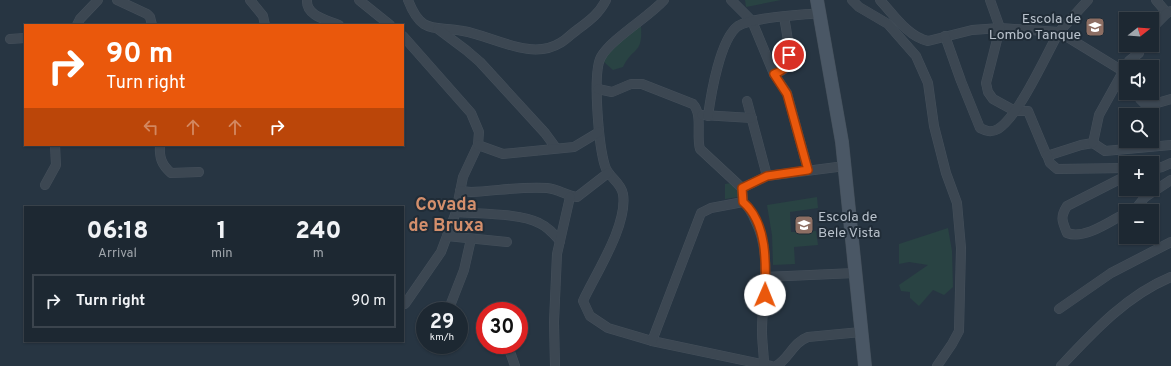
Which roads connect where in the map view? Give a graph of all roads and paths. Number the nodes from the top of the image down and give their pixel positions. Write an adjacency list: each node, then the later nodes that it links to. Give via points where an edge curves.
1 (98, 0): 20 (street)
2 (117, 0): 21 (street, via 146,14)
3 (250, 0): 22 (street, via 263,16)
4 (307, 0): 23 (street, via 307,5 314,15)
5 (359, 0): 24 (street)
6 (408, 0): 25 (street, via 422,23 432,29)
7 (606, 0): 25 (street, via 599,13 560,44 539,49 517,47 463,30)
8 (664, 0): 37 (street, via 605,50 598,63)
9 (731, 0): 18 (street)
10 (852, 0): 89 (street, via 888,24 916,56 928,83 934,126 946,173 958,202 961,248 959,331)
11 (880, 0): 28 (street, via 913,35 920,39 934,40)
12 (990, 0): 26 (street)
13 (1088, 0): 27 (street)
14 (1156, 0): 16 (street)
15 (819, 6): 17 (street); 53 (main road)
16 (1169, 12): 19 (street)
17 (784, 17): 18 (street); 35 (street, via 788,65 784,70)
18 (752, 21): 35 (street); 42 (street, via 738,26 729,37)
19 (1159, 21)
20 (78, 24)
21 (152, 24)
22 (265, 24)
23 (336, 24)
24 (389, 24)
25 (436, 28): 50 (street, via 480,62)
26 (1000, 28): 27 (street); 28 (street, via 962,31); 41 (street, via 986,83 993,99)
27 (1059, 32): 34 (street); 41 (street)
28 (945, 36): 41 (street, via 980,128 989,132 998,129)
29 (404, 37): 46 (street, via 471,113 479,132)
30 (24, 38): 31 (street)
31 (10, 39)
32 (1139, 52): 33 (street)
33 (1130, 60)
34 (1119, 68)
35 (774, 74): 56 (street, via 787,94)
36 (1119, 82): 45 (street, via 1099,115)
37 (598, 90): 42 (street, via 612,92 631,84 642,84 693,104); 44 (street)
38 (1171, 99): 39 (street, via 1147,106)
39 (1141, 100)
40 (748, 101): 43 (street)
41 (1015, 111): 51 (street, via 1028,111)
42 (703, 115): 43 (street); 63 (street, via 698,140 700,149)
43 (752, 118): 59 (street)
44 (599, 132): 50 (street, via 574,147); 58 (street)
45 (1093, 143): 47 (street, via 1105,151); 51 (street)
46 (478, 145): 50 (street, via 503,154); 64 (street, via 463,177)
47 (1171, 145)
48 (55, 146): 62 (street, via 56,164)
49 (160, 146): 57 (street, via 163,166 171,173)
50 (556, 148)
51 (1047, 154): 55 (street, via 1050,163 1057,169)
52 (1171, 163): 54 (street)
53 (845, 166): 56 (street); 75 (main road)
54 (1159, 167)
55 (1119, 168)
56 (808, 170): 59 (street)
57 (199, 172)
58 (608, 173): 65 (street, via 577,197); 82 (street, via 619,185 622,205 615,238 583,301 590,316 608,328)
59 (767, 176): 63 (street)
60 (1119, 180): 69 (street, via 1067,206 1062,214 1062,221 1067,233 1078,235 1099,228)
61 (1171, 180): 67 (street, via 1145,197)
62 (44, 185)
63 (742, 188): 66 (street)
64 (460, 191): 65 (street, via 548,188); 68 (street)
65 (570, 196): 72 (street)
66 (743, 202): 76 (street, via 748,206 762,232); 82 (street, via 711,208 702,213)
67 (1139, 204)
68 (456, 212): 70 (street); 72 (street, via 527,218 540,223)
69 (1119, 217)
70 (447, 236): 71 (street); 79 (street, via 441,252)
71 (471, 239): 73 (street); 78 (street, via 464,270)
72 (560, 241): 85 (street, via 554,315)
73 (507, 242)
74 (1171, 242): 80 (street, via 1111,273)
75 (856, 273): 76 (street); 81 (main road)
76 (765, 277): 86 (street, via 762,331)
77 (1171, 277): 90 (street, via 1136,297 1101,324)
78 (452, 302)
79 (405, 304)
80 (1059, 309)
81 (861, 332): 87 (street, via 800,340 784,362); 88 (main road)
82 (652, 341): 86 (street)
83 (511, 354): 84 (street)
84 (515, 366)
85 (555, 366)
86 (768, 366)
87 (776, 366)
88 (865, 366)
89 (937, 366)
90 (1061, 366)

